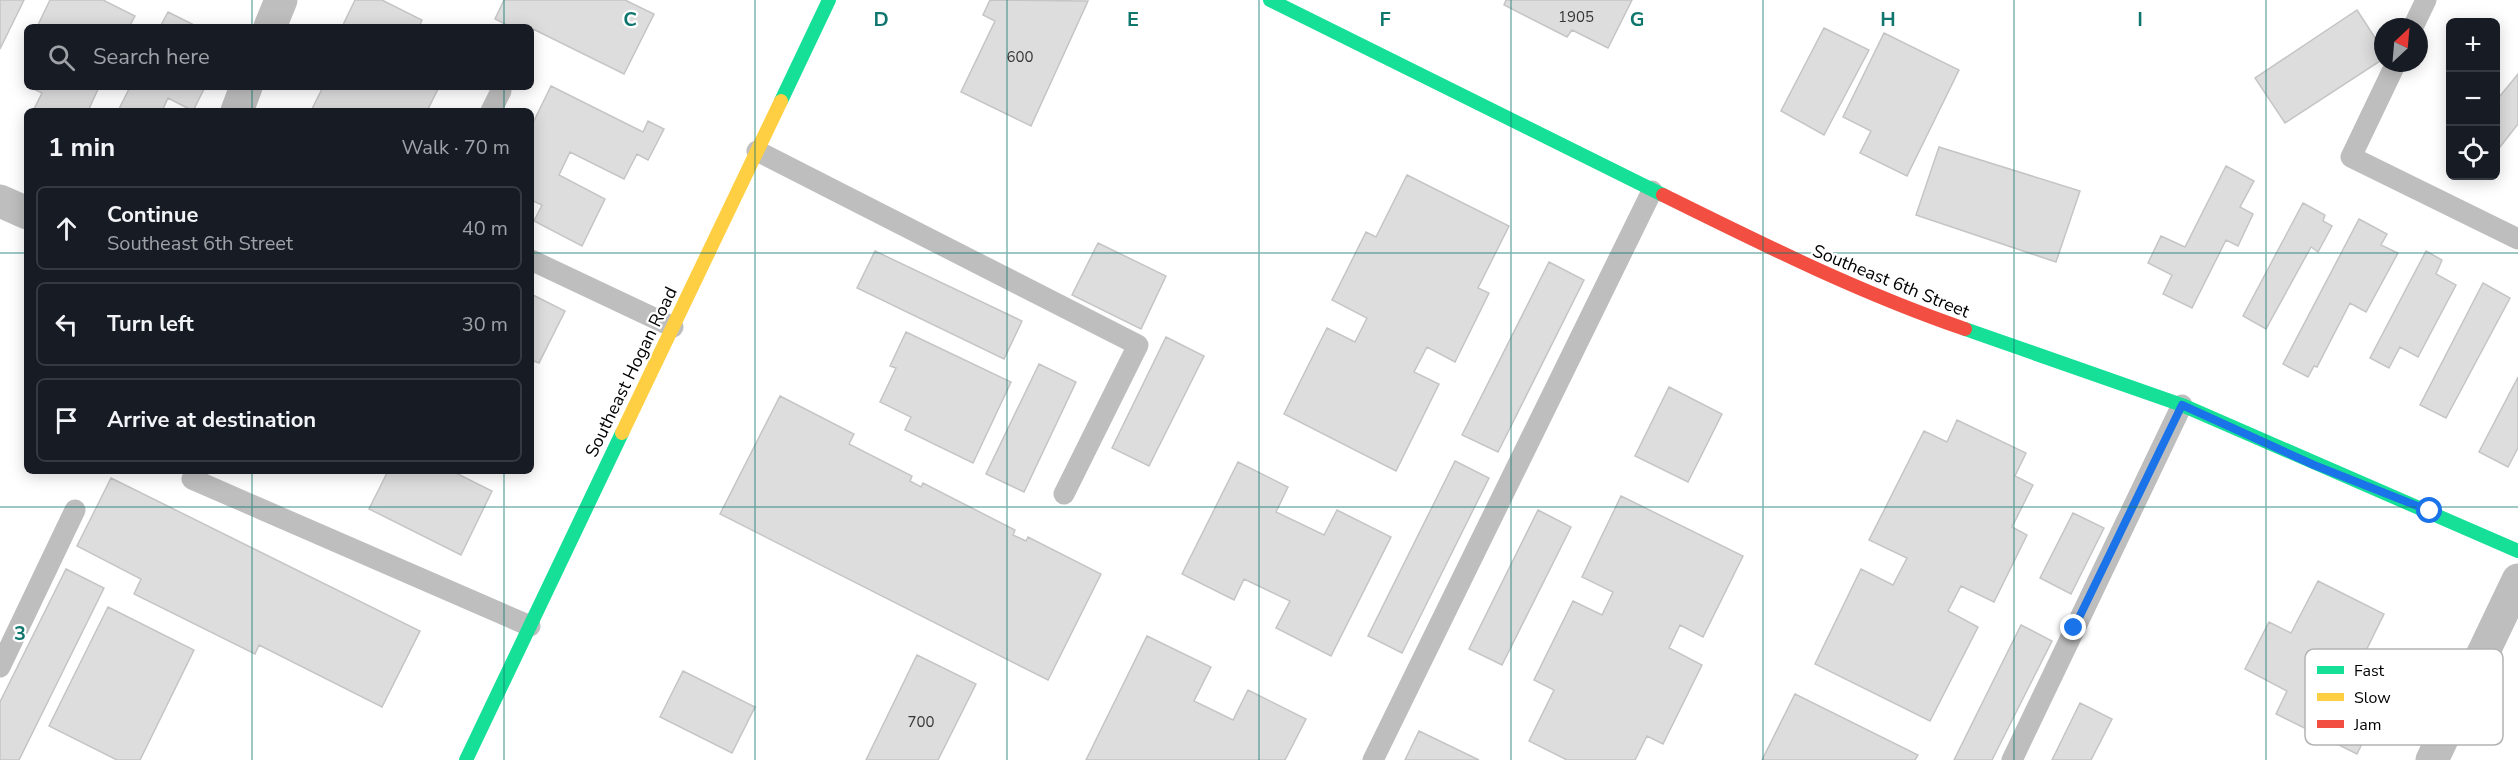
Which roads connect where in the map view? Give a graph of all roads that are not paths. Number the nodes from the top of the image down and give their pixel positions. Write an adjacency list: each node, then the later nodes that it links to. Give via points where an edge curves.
1 (281, 0): 6 (street)
2 (829, 0): 12 (street, Southeast Hogan Road)
3 (2426, 0): 5 (lane)
4 (1283, 3): 13 (street, Southeast 6th Street)
5 (2417, 18)
6 (271, 24)
7 (2392, 72): 16 (lane, via 2351,157)
8 (245, 90): 10 (street)
9 (501, 91): 11 (lane)
10 (238, 108)
11 (492, 108)
12 (757, 152): 18 (street, Southeast Hogan Road); 21 (lane, via 1138,345)
13 (1652, 191): 19 (street, Southeast 6th Street, via 1898,306); 30 (lane)
14 (0, 201): 15 (street)
15 (24, 212)
16 (2518, 239)
17 (534, 261): 18 (lane)
18 (672, 327): 25 (street, Southeast Hogan Road)
19 (2182, 405): 23 (street, Southeast 6th Street); 31 (lane)
20 (192, 479): 25 (lane)
21 (1064, 494)
22 (75, 510): 27 (lane)
23 (2518, 550)
24 (2518, 580): 26 (street)
25 (530, 626): 29 (street, Southeast Hogan Road)
26 (2485, 649)
27 (0, 667)
28 (2439, 745): 32 (street)
29 (466, 760)
30 (1372, 760)
31 (2012, 760)
32 (2432, 760)

